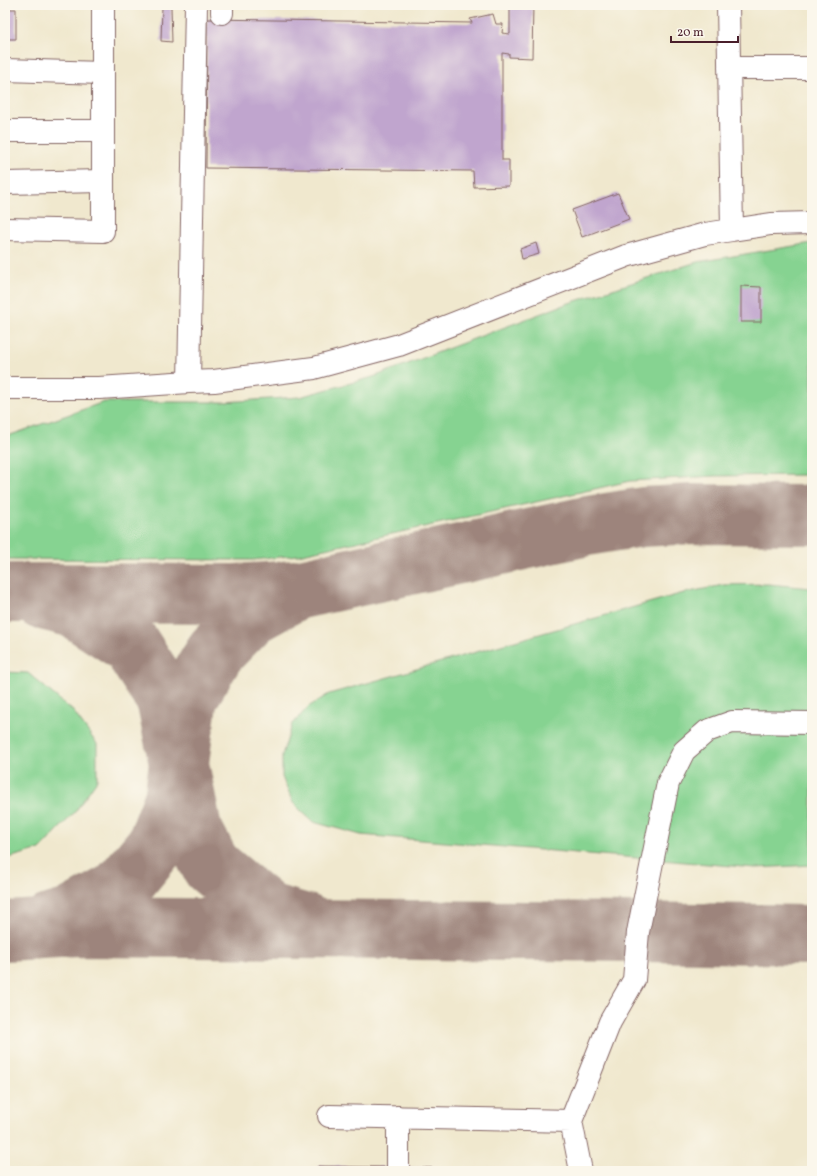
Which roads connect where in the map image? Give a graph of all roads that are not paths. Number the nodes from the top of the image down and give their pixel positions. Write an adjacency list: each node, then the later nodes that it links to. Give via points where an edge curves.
1 (103, 5): 7 (lane)
2 (196, 5): 15 (lane)
3 (728, 5): 4 (lane)
4 (729, 68): 5 (lane); 14 (lane)
5 (806, 68)
6 (5, 70): 7 (lane)
7 (102, 73): 9 (lane)
8 (5, 131): 9 (lane)
9 (103, 131): 10 (lane)
10 (103, 181): 11 (lane); 13 (lane, via 104,231)
11 (5, 183)
12 (812, 223): 14 (lane, via 771,224)
13 (5, 229)
14 (732, 230): 15 (lane, via 705,234 626,256 399,345 314,368)
15 (189, 382): 16 (lane, via 99,388)
16 (5, 388)
17 (812, 723): 20 (lane, via 732,722 707,730 684,751 668,783 638,932 634,980 610,1022)
18 (329, 1116): 19 (lane)
19 (398, 1117): 20 (lane); 21 (lane)
20 (571, 1121): 22 (lane)
21 (398, 1171)
22 (581, 1171)

